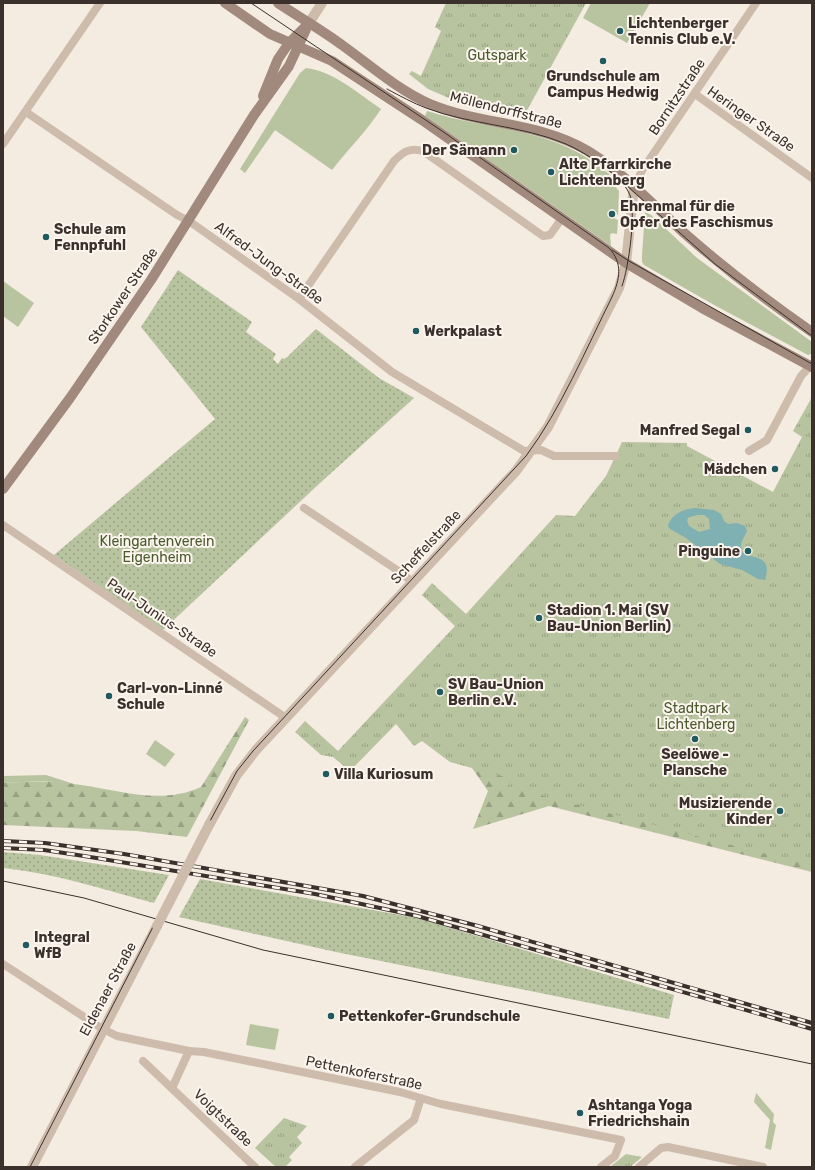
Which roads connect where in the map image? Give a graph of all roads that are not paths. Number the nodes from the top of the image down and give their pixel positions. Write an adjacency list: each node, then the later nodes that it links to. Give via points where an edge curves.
1 (100, 3): 9 (street)
2 (225, 3): 7 (main road, via 270,34)
3 (278, 3): 6 (main road, Möllendorffstraße)
4 (322, 3): 6 (street)
5 (756, 3): 8 (street, Bornitzstraße)
6 (309, 23): 7 (main road, Storkower Straße); 12 (main road, Möllendorffstraße, via 428,103 450,112 536,131 569,142 604,162)
7 (293, 45): 13 (main road, via 344,69); 14 (main road, Storkower Straße, via 286,72 257,111)
8 (695, 94): 11 (street, Heringer Straße); 12 (street, Bornitzstraße)
9 (26, 112): 10 (street); 14 (street, Alfred-Jung-Straße)
10 (3, 144)
11 (812, 178)
12 (634, 186): 15 (street, Scheffelstraße); 17 (main road, Möllendorffstraße, via 728,270)
13 (562, 218): 15 (main road); 16 (street, via 550,235 543,236 423,151 411,149 394,161)
14 (189, 221): 16 (street, Alfred-Jung-Straße); 22 (main road, Storkower Straße, via 74,392)
15 (626, 264): 18 (main road); 19 (street, Scheffelstraße, via 614,299 554,416)
16 (298, 299): 19 (street, Alfred-Jung-Straße, via 392,372 524,451)
17 (812, 332)
18 (811, 366): 20 (street, via 801,376 767,440)
19 (533, 451): 21 (street, Alfred-Jung-Straße, via 541,450 554,456); 25 (street, Scheffelstraße)
20 (749, 451)
21 (616, 456)
22 (3, 489)
23 (304, 508): 25 (street)
24 (3, 525): 26 (street, Paul-Junius-Straße)
25 (412, 582): 26 (street, Scheffelstraße)
26 (286, 718): 27 (street, Scheffelstraße, via 246,762)
27 (209, 825): 29 (street, Eldenaer Straße, bridge)
28 (3, 964): 29 (street, Pettenkoferstraße)
29 (102, 1029): 30 (street, Pettenkoferstraße, via 123,1038); 34 (street, Eldenaer Straße)
30 (190, 1051): 32 (street, Voigtstraße); 33 (street, Pettenkoferstraße)
31 (143, 1061): 32 (street, Voigtstraße)
32 (172, 1088): 35 (street, Voigtstraße)
33 (421, 1098): 36 (street, via 414,1120); 37 (street, Pettenkoferstraße, via 621,1140 615,1156)
34 (32, 1167)
35 (255, 1167)
36 (355, 1167)
37 (601, 1167)
38 (639, 1167): 39 (street, via 661,1148 668,1147)
39 (763, 1167)

